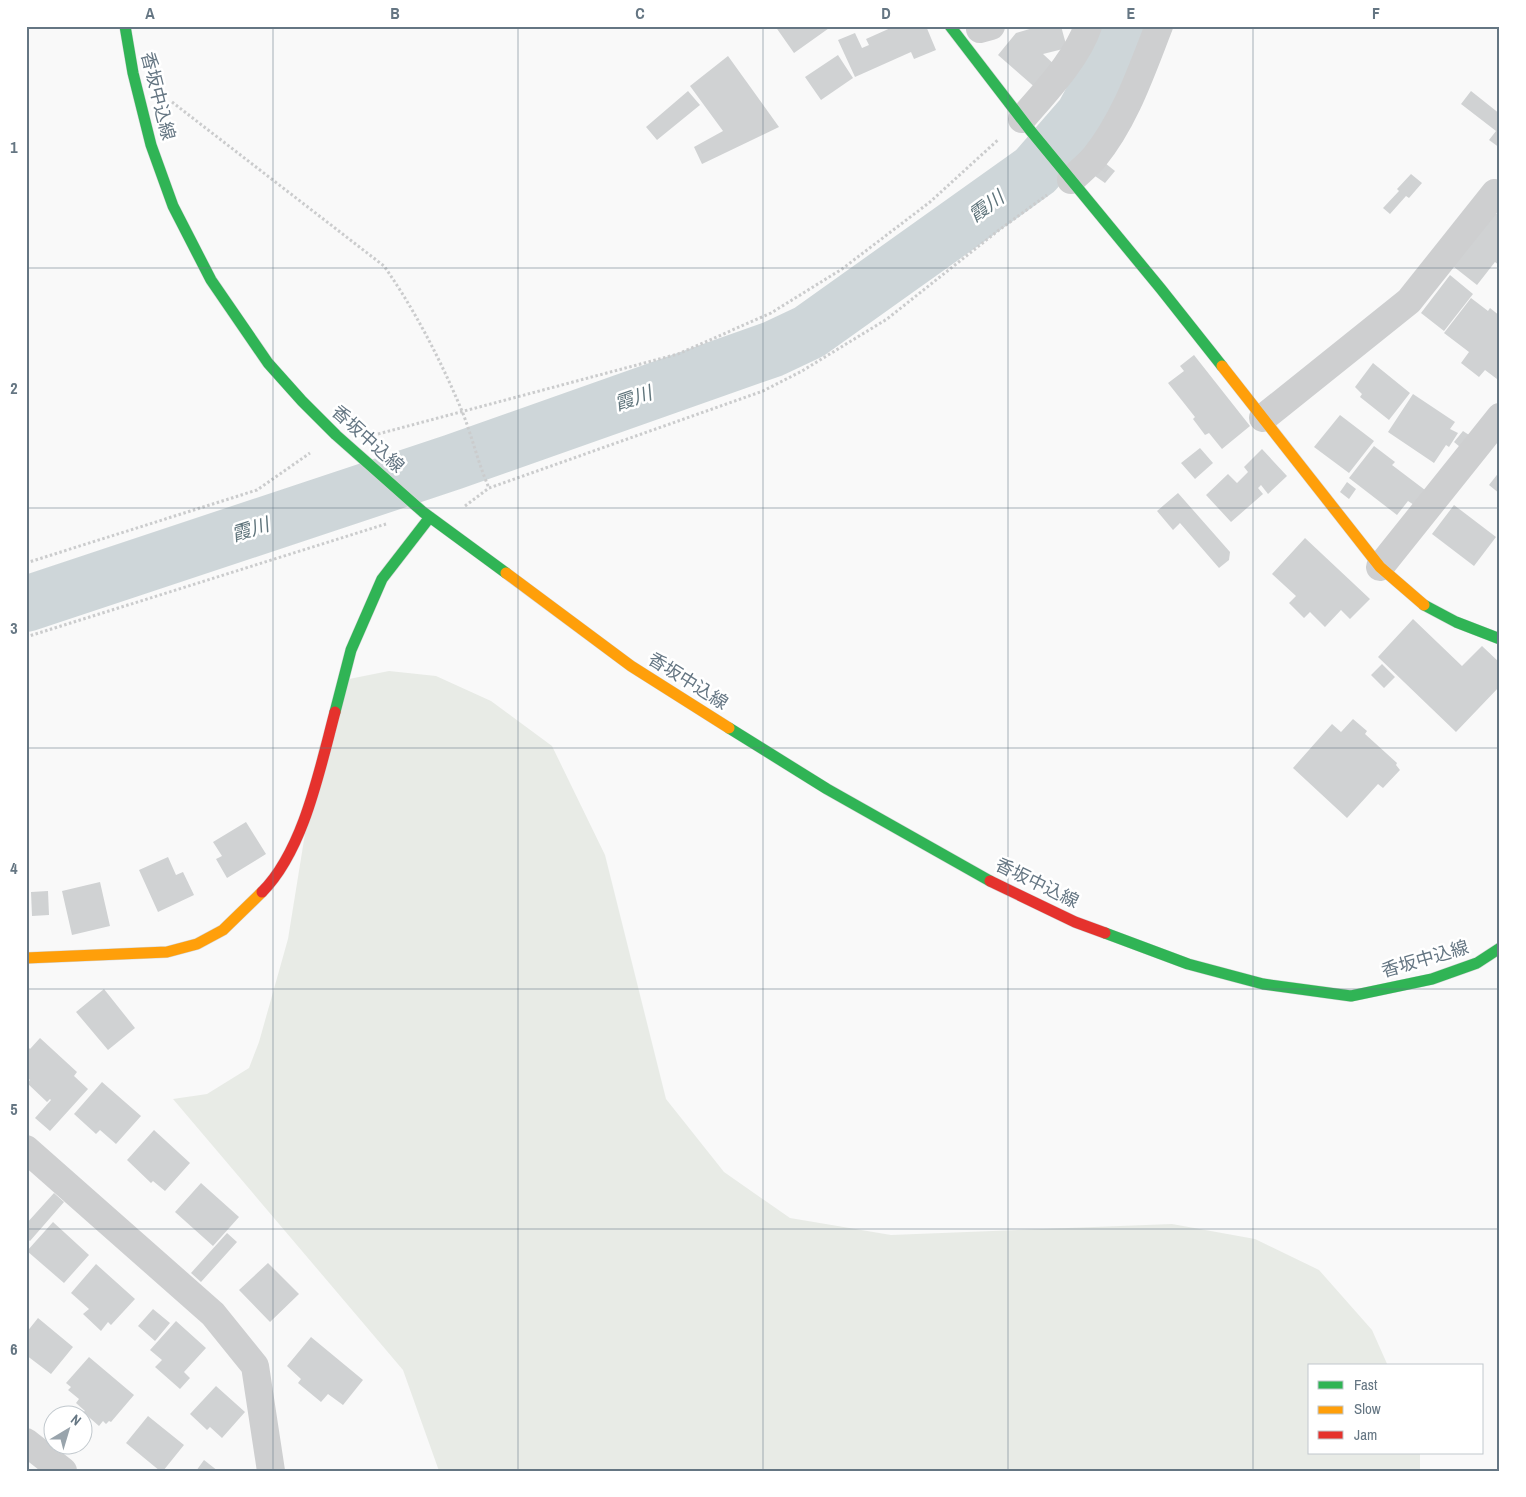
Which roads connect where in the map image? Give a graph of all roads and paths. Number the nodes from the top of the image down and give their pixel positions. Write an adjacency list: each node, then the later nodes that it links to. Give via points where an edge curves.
1 (125, 26): 5 (main road, 香坂中込線)
2 (950, 26): 6 (main road)
3 (1088, 26): 6 (street, via 1085,36)
4 (1159, 26): 7 (street, via 1133,93 1113,131 1093,160)
5 (137, 84): 9 (path, via 166,98 384,266 402,291 433,349); 12 (main road, 香坂中込線, via 151,145 173,206 211,280 268,363)
6 (1026, 124): 7 (main road); 9 (path, via 842,269 771,313 678,354)
7 (1067, 175): 11 (main road); 13 (path, via 1055,189 887,319 770,387)
8 (1495, 193): 11 (street, via 1409,301)
9 (462, 412): 12 (path, via 375,434); 13 (path)
10 (1500, 417): 17 (street)
11 (1263, 418): 17 (main road)
12 (336, 435): 14 (main road, 香坂中込線); 16 (path, via 257,490)
13 (489, 488): 15 (path, via 470,501)
14 (427, 515): 15 (main road, 香坂中込線); 18 (path); 21 (main road, via 382,579 366,613 351,650 301,828 290,853 269,885 224,930 197,944 167,952)
15 (445, 529): 20 (main road, 香坂中込線, via 631,666 827,789 1005,889 1075,922 1188,964 1263,984 1351,996 1432,979 1478,963)
16 (26, 563)
17 (1380, 566): 19 (main road, via 1407,592 1433,610)
18 (26, 637)
19 (1500, 639)
20 (1500, 948)
21 (26, 958)
22 (26, 1149): 25 (street, via 213,1314 254,1366)
23 (26, 1442): 24 (street)
24 (64, 1471)
25 (271, 1471)

